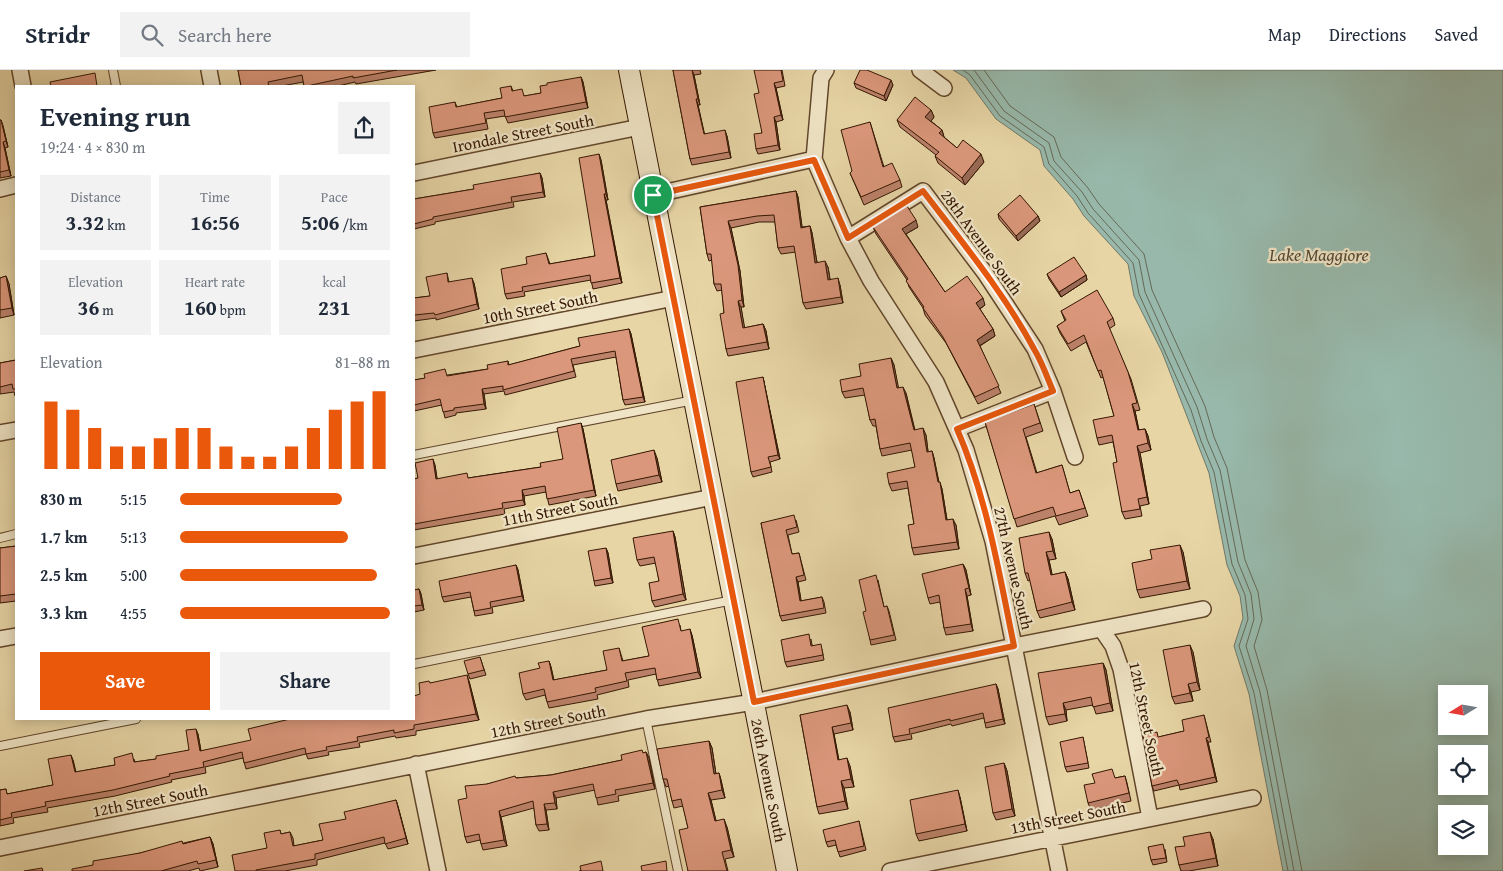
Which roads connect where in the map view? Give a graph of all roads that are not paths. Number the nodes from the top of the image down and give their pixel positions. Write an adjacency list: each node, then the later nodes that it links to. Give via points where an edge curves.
1 (20, 70): 7 (street)
2 (113, 70): 8 (lane)
3 (209, 70): 9 (street)
4 (628, 70): 11 (street, 26th Avenue South)
5 (826, 70): 12 (street, 27th Avenue South, via 821,78)
6 (920, 70): 10 (street)
7 (23, 85)
8 (116, 85)
9 (212, 85)
10 (944, 88)
11 (640, 127): 13 (street, Irondale Street South); 16 (street, 26th Avenue South)
12 (814, 160): 16 (street); 17 (street, 27th Avenue South)
13 (415, 173)
14 (15, 186): 15 (street)
15 (0, 189)
16 (653, 195): 18 (street, 26th Avenue South)
17 (848, 238): 20 (street, 28th Avenue South, via 923,191 985,272 1034,349); 22 (street, 27th Avenue South, via 871,281 936,382)
18 (674, 298): 19 (street, 10th Street South); 21 (street, 26th Avenue South)
19 (415, 350)
20 (1053, 391): 22 (street); 26 (street, 28th Avenue South)
21 (694, 400): 25 (lane); 27 (street, 26th Avenue South)
22 (957, 429): 36 (street, 27th Avenue South, via 993,541)
23 (15, 430): 24 (street)
24 (0, 433)
25 (415, 455)
26 (1075, 457)
27 (713, 496): 30 (street, 11th Street South); 31 (street, 26th Avenue South)
28 (15, 534): 29 (lane)
29 (0, 538)
30 (415, 556)
31 (733, 600): 37 (lane); 38 (street, 26th Avenue South)
32 (1203, 609): 33 (street, 12th Street South)
33 (1102, 630): 36 (street, 12th Street South); 44 (street, 12th Street South, via 1113,646 1121,669)
34 (15, 636): 35 (street)
35 (0, 639)
36 (1014, 646): 38 (street, 12th Street South); 45 (street, 27th Avenue South)
37 (415, 664)
38 (754, 702): 39 (street, 12th Street South); 49 (street, 26th Avenue South)
39 (646, 719): 42 (street, 12th Street South); 48 (lane)
40 (131, 720): 41 (lane)
41 (0, 746)
42 (416, 764): 46 (street, 12th Street South); 47 (street)
43 (1253, 798): 44 (street, 13th Street South)
44 (1150, 818): 45 (street, 13th Street South)
45 (1052, 838): 50 (street, 13th Street South); 51 (street, 27th Avenue South)
46 (0, 848)
47 (438, 871)
48 (678, 871)
49 (787, 871)
50 (890, 871)
51 (1059, 871)

